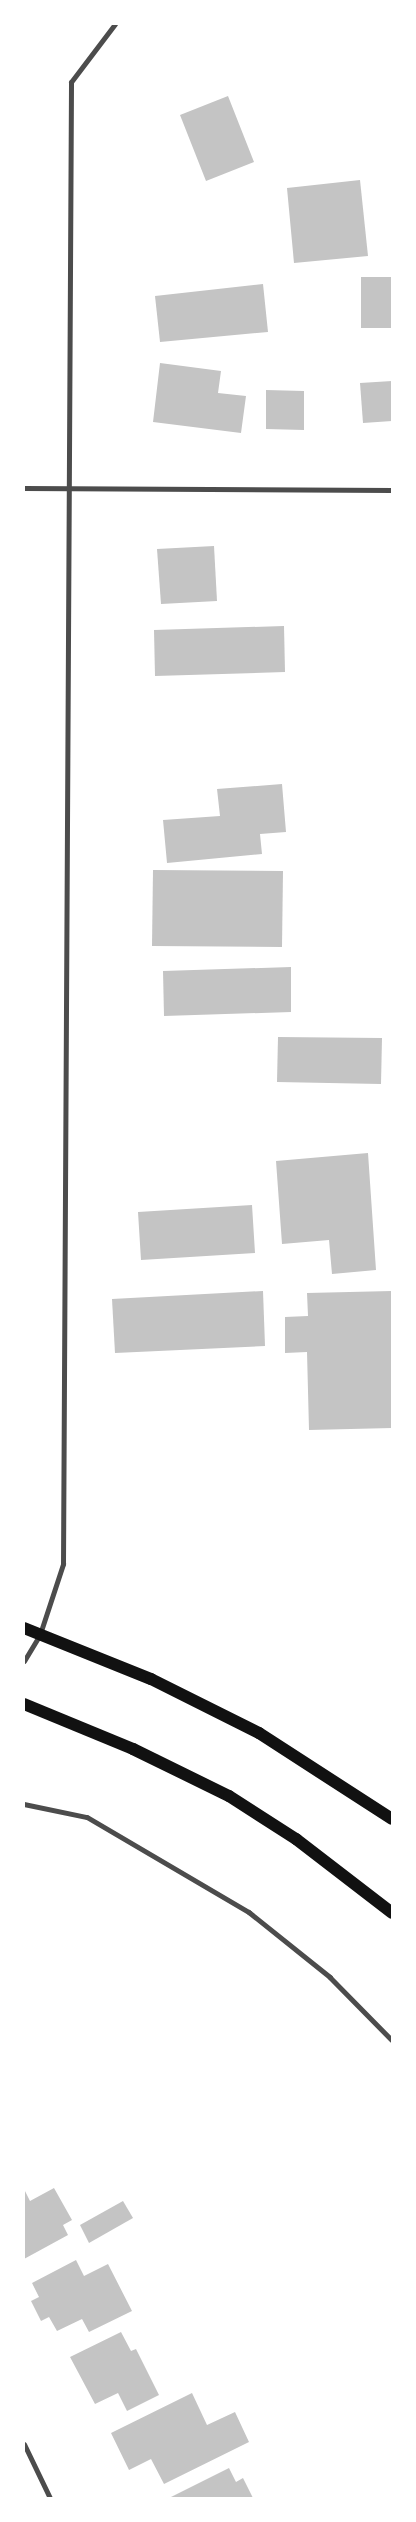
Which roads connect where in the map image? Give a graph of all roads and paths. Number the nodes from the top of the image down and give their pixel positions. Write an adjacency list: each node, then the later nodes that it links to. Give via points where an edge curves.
1 (115, 24): 3 (street, via 71,82)
2 (24, 488): 3 (street)
3 (67, 488): 4 (street); 6 (street, via 63,1564)
4 (392, 490)
5 (24, 1628): 6 (main road)
6 (40, 1634): 7 (street); 10 (main road, via 151,1679 259,1734)
7 (24, 1661)
8 (24, 1704): 11 (main road, via 133,1749 229,1796 296,1839)
9 (24, 1804): 12 (street, via 87,1817 249,1912 330,1977)
10 (392, 1819)
11 (392, 1913)
12 (392, 2040)
13 (24, 2444): 14 (street)
14 (50, 2498)

